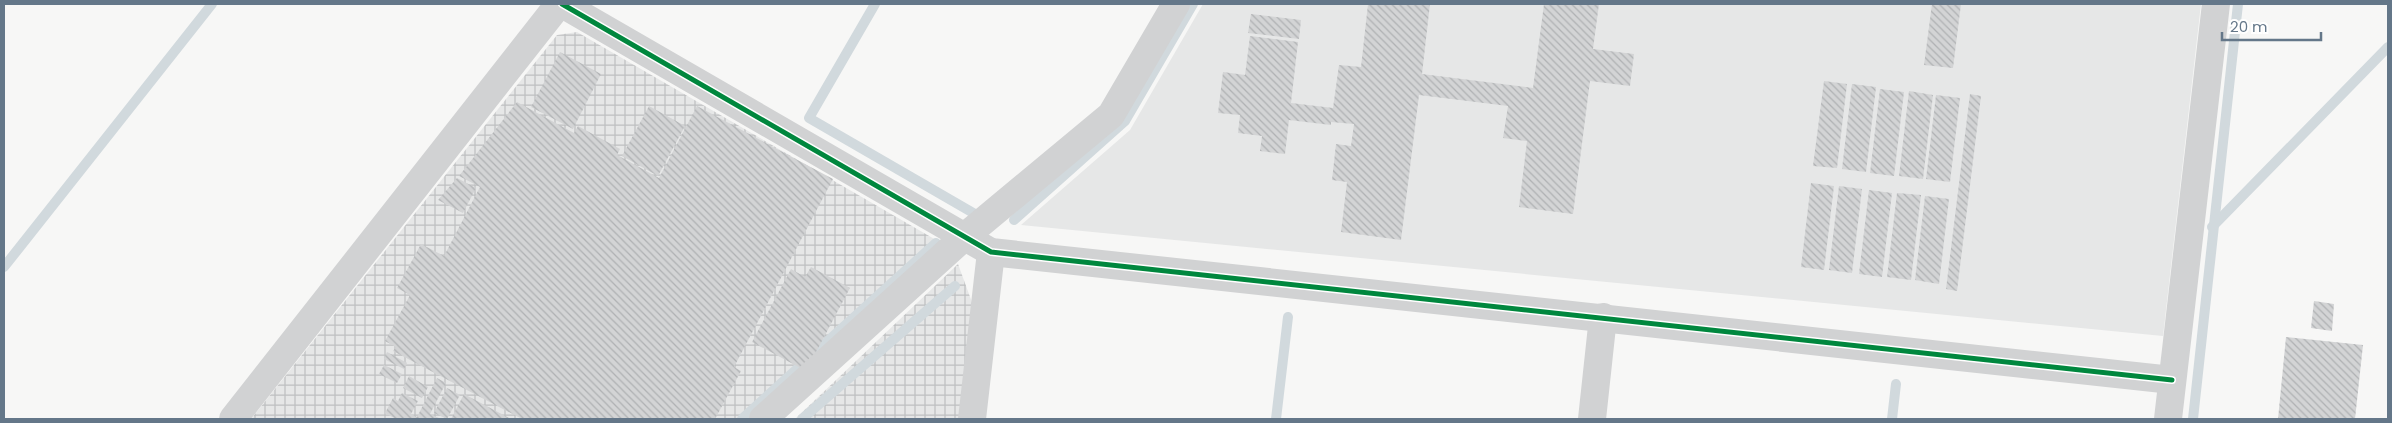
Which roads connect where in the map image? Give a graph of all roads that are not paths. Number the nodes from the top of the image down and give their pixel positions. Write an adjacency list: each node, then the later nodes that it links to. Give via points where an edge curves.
1 (560, 4): 4 (street); 8 (street)
2 (1176, 4): 4 (street, via 1110,115)
3 (2216, 4): 7 (street)
4 (963, 238): 5 (street); 9 (street)
5 (991, 252): 6 (street); 10 (street)
6 (1603, 317): 7 (street); 11 (street)
7 (2172, 380): 12 (street)
8 (233, 419)
9 (763, 419)
10 (972, 419)
11 (1592, 419)
12 (2168, 419)

